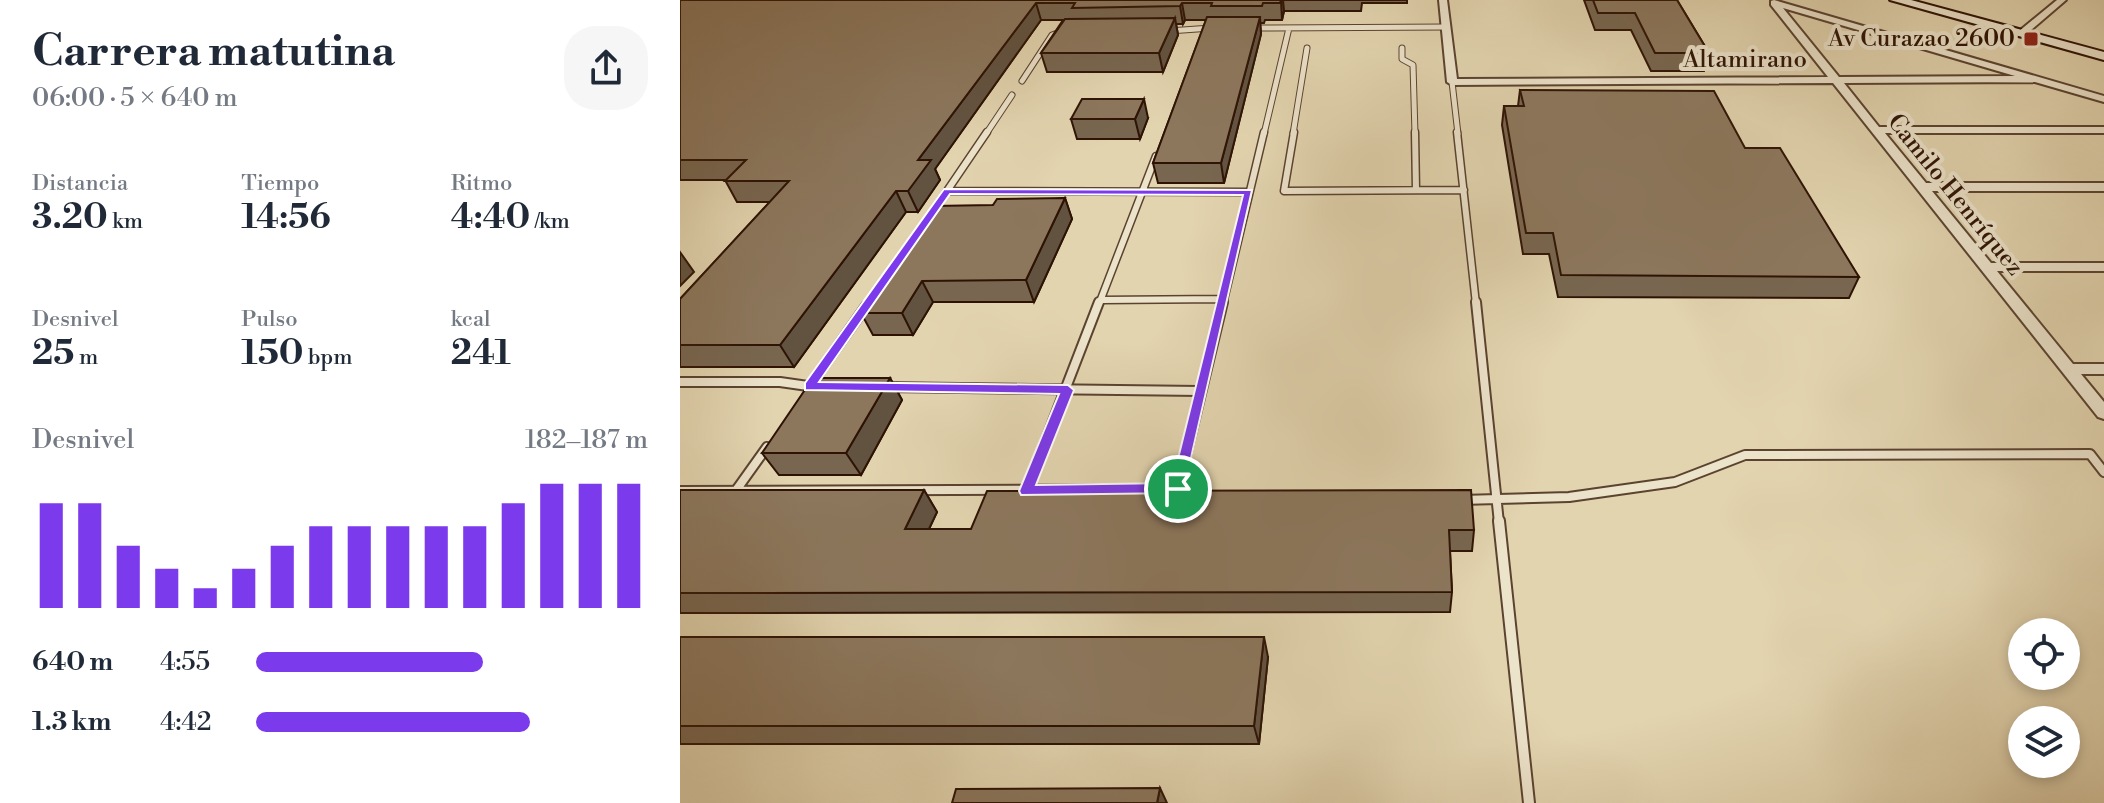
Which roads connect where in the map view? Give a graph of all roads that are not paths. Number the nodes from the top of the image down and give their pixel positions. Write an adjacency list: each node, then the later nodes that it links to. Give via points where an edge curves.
1 (1443, 0): 6 (street)
2 (1896, 0): 5 (street)
3 (2062, 0): 13 (street)
4 (1769, 1): 18 (street); 19 (street, Camilo Henríquez)
5 (1923, 3): 13 (street)
6 (1446, 27): 9 (lane); 21 (street)
7 (1213, 28): 10 (lane)
8 (1243, 28): 9 (lane)
9 (1289, 28): 33 (lane)
10 (1203, 29): 12 (lane); 14 (lane)
11 (1064, 31): 20 (lane, via 1052,35)
12 (1155, 31)
13 (2021, 34): 17 (street)
14 (1198, 44)
15 (1307, 48): 29 (lane, via 1284,191)
16 (1402, 48): 29 (lane, via 1402,59 1413,65)
17 (2104, 56)
18 (2038, 79): 19 (street, Altamirano); 23 (street)
19 (1835, 80): 21 (street, Altamirano); 25 (street, Camilo Henríquez)
20 (1022, 81)
21 (1452, 82): 30 (lane)
22 (1012, 95): 31 (lane)
23 (2104, 99)
24 (2102, 119): 25 (street)
25 (1875, 130): 27 (street, Camilo Henríquez)
26 (1160, 147): 32 (lane)
27 (1921, 187): 28 (street); 35 (street, Camilo Henríquez)
28 (2104, 187)
29 (1416, 190): 30 (lane)
30 (1464, 190): 57 (lane)
31 (948, 191): 32 (lane); 34 (lane)
32 (1143, 191): 33 (lane); 39 (lane)
33 (1248, 192): 38 (lane)
34 (929, 217)
35 (1986, 267): 36 (street); 40 (street, Camilo Henríquez)
36 (2104, 267)
37 (874, 295): 43 (lane)
38 (1224, 299): 39 (lane); 47 (lane)
39 (1102, 300): 46 (lane)
40 (2068, 369): 41 (street); 49 (street, Camilo Henríquez)
41 (2104, 369)
42 (680, 382): 43 (lane)
43 (809, 387): 44 (lane); 48 (lane)
44 (824, 387)
45 (870, 387): 46 (lane)
46 (1068, 390): 47 (lane); 55 (lane)
47 (1200, 391): 53 (lane)
48 (800, 399)
49 (2104, 413)
50 (773, 438): 52 (lane)
51 (2104, 472): 57 (lane, via 2090,454 1745,455 1675,482 1569,497)
52 (737, 489): 54 (lane); 55 (lane)
53 (1178, 489): 55 (lane); 58 (lane)
54 (680, 491)
55 (1026, 491)
56 (1451, 500): 57 (lane)
57 (1497, 500): 59 (lane)
58 (1192, 501)
59 (1529, 803)

